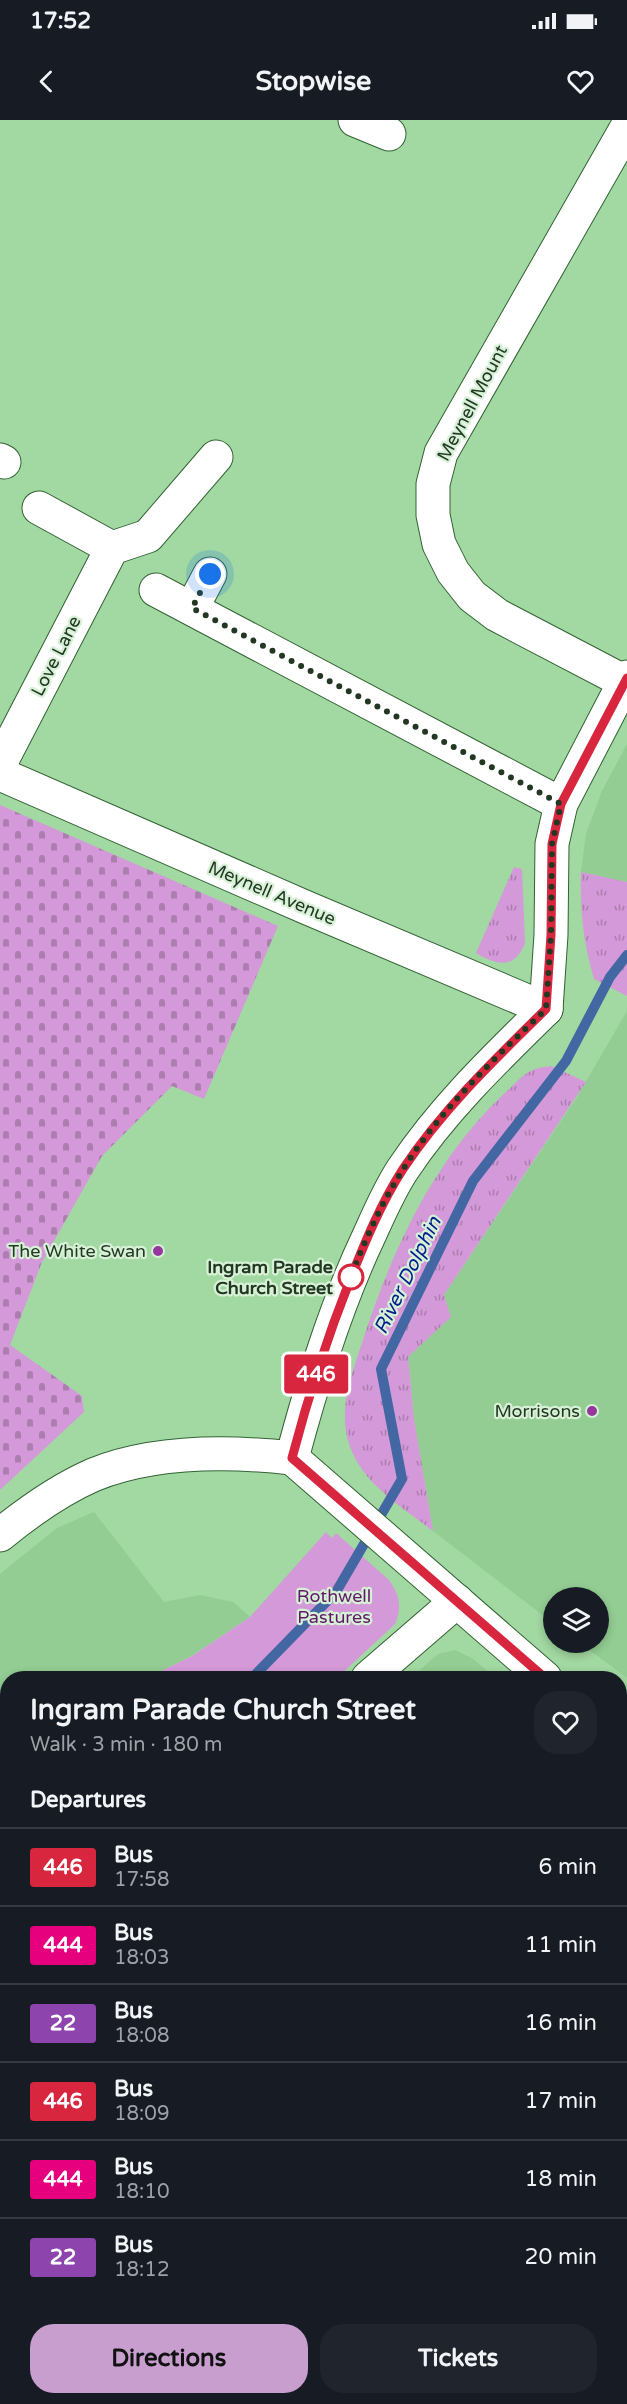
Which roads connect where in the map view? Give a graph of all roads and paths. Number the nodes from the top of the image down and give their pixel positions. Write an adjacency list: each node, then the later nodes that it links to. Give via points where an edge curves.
1 (355, 120): 3 (street)
2 (627, 126): 10 (street, Meynell Mount, via 441,453 433,484 433,515 439,544 453,572 472,596 497,615)
3 (389, 134)
4 (216, 457): 6 (street, via 148,536)
5 (39, 508): 6 (street)
6 (112, 548): 11 (street, Love Lane)
7 (210, 574): 9 (street)
8 (156, 590): 9 (street)
9 (192, 608): 13 (street)
10 (626, 680): 13 (street)
11 (0, 764)
12 (0, 774): 14 (street, Meynell Avenue)
13 (561, 804): 14 (street, via 552,844)
14 (546, 1009): 15 (street, via 444,1114 397,1180 358,1259 334,1320)
15 (292, 1458): 16 (street, via 246,1453 134,1463 93,1475 53,1496); 17 (street)
16 (0, 1535)
17 (457, 1600): 18 (street); 19 (street)
18 (376, 1671)
19 (537, 1671)

